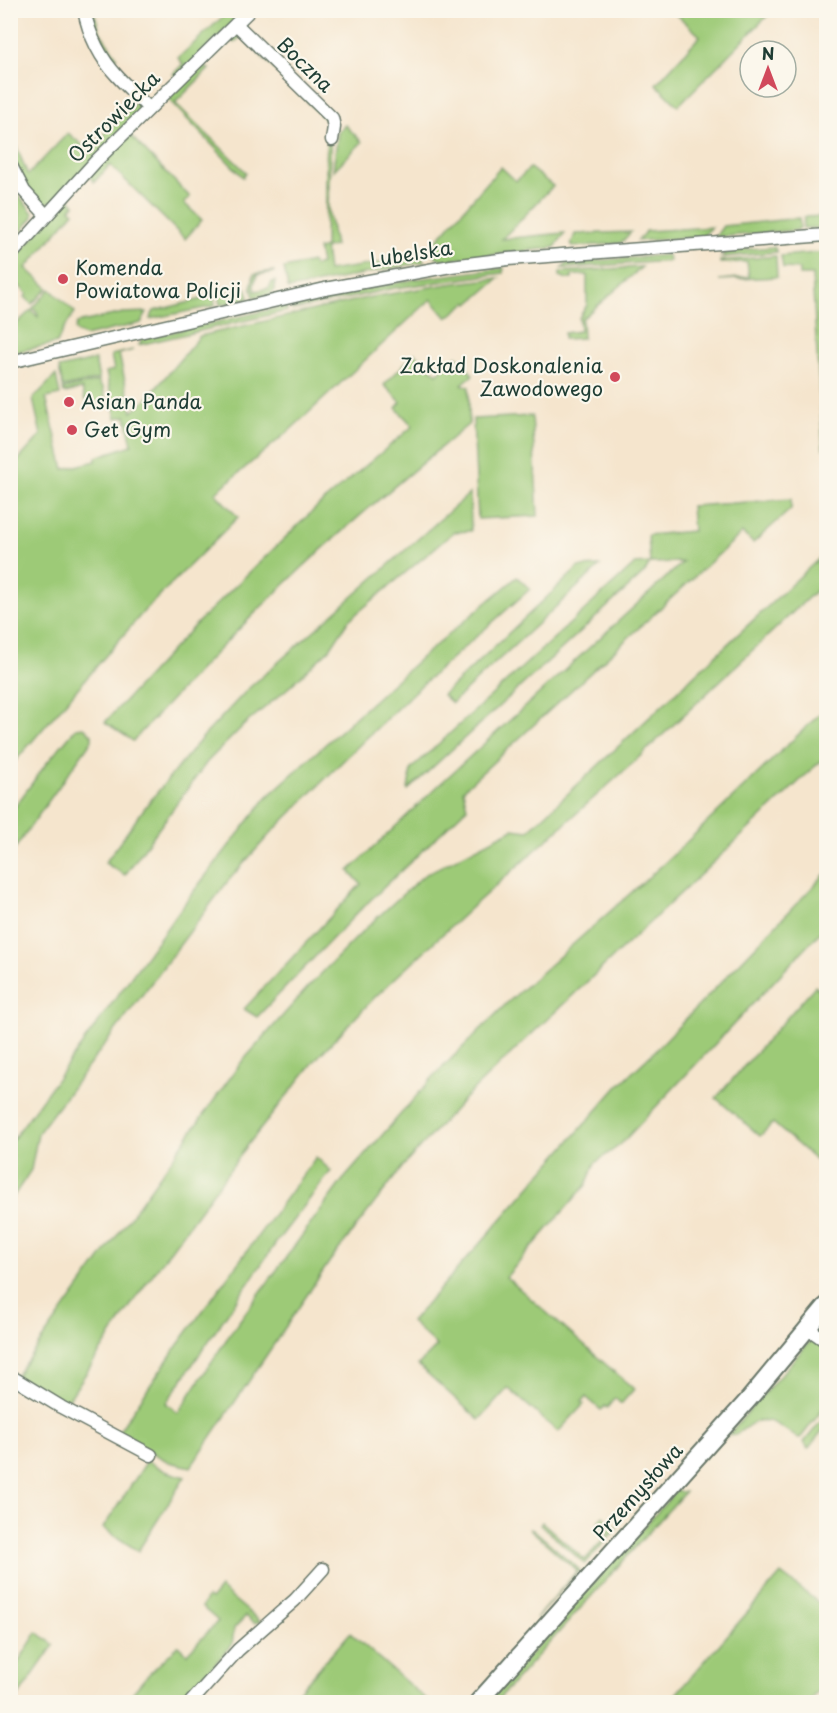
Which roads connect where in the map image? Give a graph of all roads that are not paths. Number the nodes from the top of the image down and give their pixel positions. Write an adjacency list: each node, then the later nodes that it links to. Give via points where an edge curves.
1 (84, 10): 4 (street, via 89,31 103,56)
2 (250, 10): 3 (street, Ostrowiecka)
3 (236, 24): 4 (street, Ostrowiecka); 5 (street, Boczna, via 332,118)
4 (148, 108): 7 (street, Ostrowiecka)
5 (332, 140)
6 (10, 164): 7 (street, via 24,191)
7 (46, 215): 9 (street, Ostrowiecka)
8 (826, 235): 10 (street, Lubelska, via 508,259 442,268 325,289)
9 (10, 256)
10 (10, 362)
11 (826, 1306): 12 (main road, Przemysłowa)
12 (809, 1329): 13 (street); 18 (main road, Przemysłowa)
13 (826, 1341)
14 (10, 1376): 15 (street)
15 (151, 1455)
16 (323, 1569): 17 (street, via 295,1600 238,1650)
17 (191, 1702)
18 (478, 1702)

